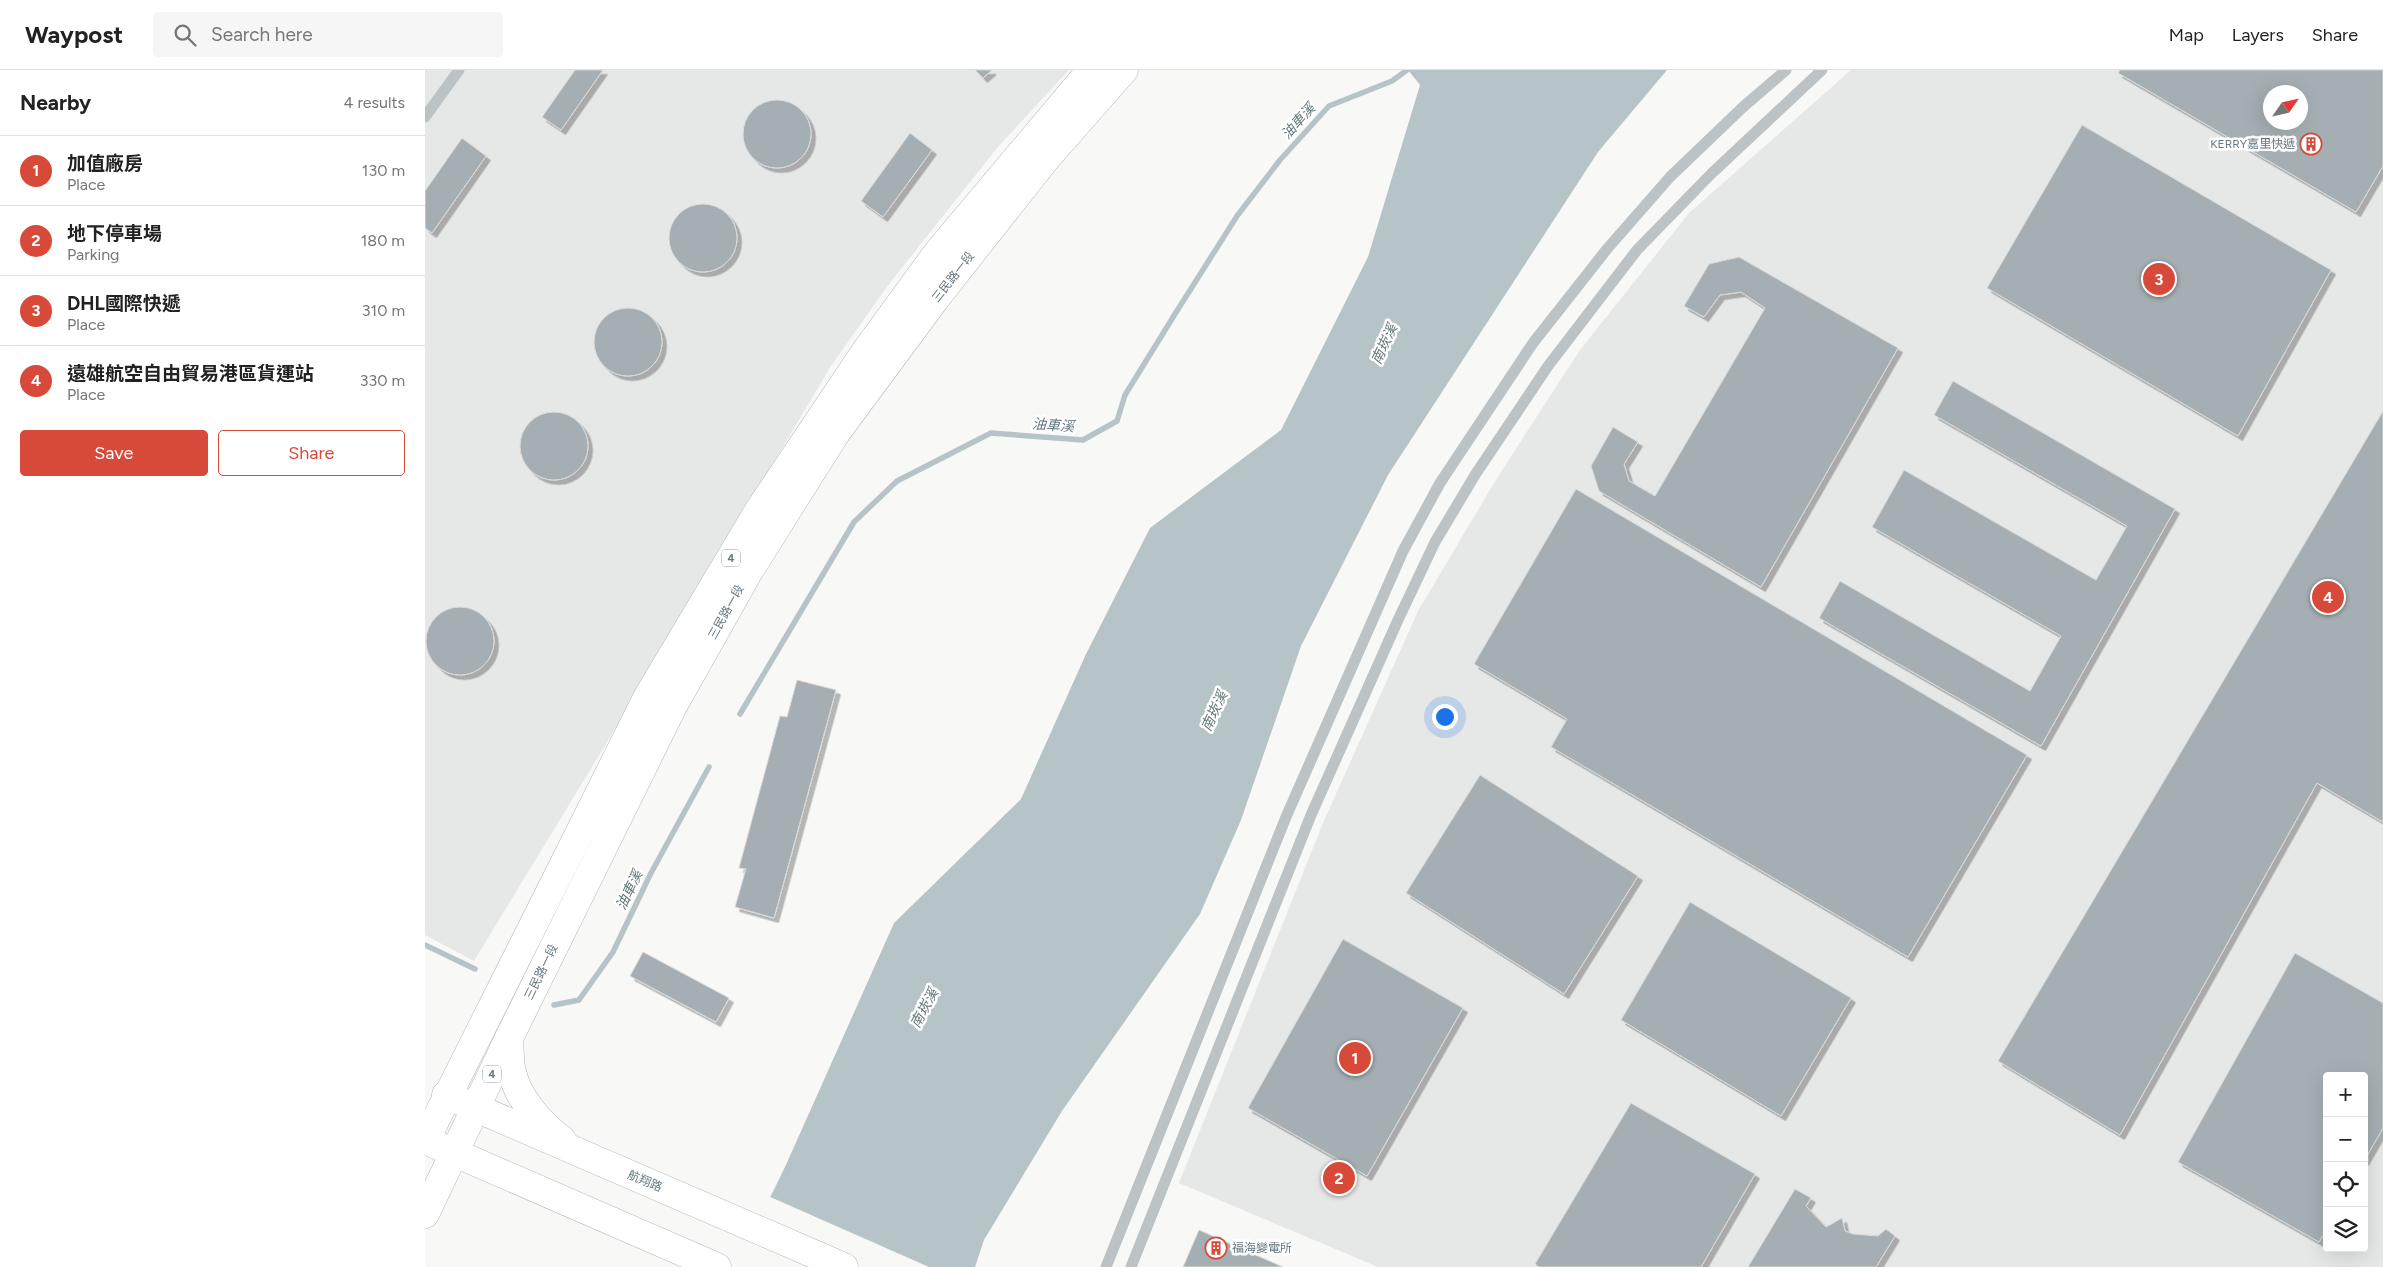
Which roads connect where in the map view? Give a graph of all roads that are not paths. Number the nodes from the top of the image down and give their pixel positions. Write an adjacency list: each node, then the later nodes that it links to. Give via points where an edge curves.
1 (459, 70): 6 (lane)
2 (1091, 70): 8 (main road, 三民路一段 / 4, via 938,252 865,352 759,510 647,698)
3 (1124, 70): 7 (main road, 三民路一段 / 4, via 1044,161 954,275 831,441 749,571 672,708)
4 (1786, 70): 16 (lane, via 1671,177 1607,249 1533,343 1440,482 1387,586 1286,817)
5 (1822, 70): 17 (lane, via 1711,174 1637,250 1547,366 1435,542 1311,815)
6 (425, 117)
7 (509, 1038): 9 (main road, 三民路一段 / 4); 12 (main road, via 512,1073 527,1104 549,1131)
8 (446, 1096): 9 (main road, 航翔路); 10 (main road, 三民路一段 / 4)
9 (475, 1110): 11 (main road, 三民路一段 / 4); 12 (main road, 航翔路)
10 (425, 1141): 11 (main road)
11 (453, 1154): 13 (main road, 三民路一段 / 4); 14 (main road)
12 (581, 1154): 15 (main road, 航翔路)
13 (425, 1214)
14 (717, 1267)
15 (843, 1267)
16 (1106, 1267)
17 (1131, 1267)

